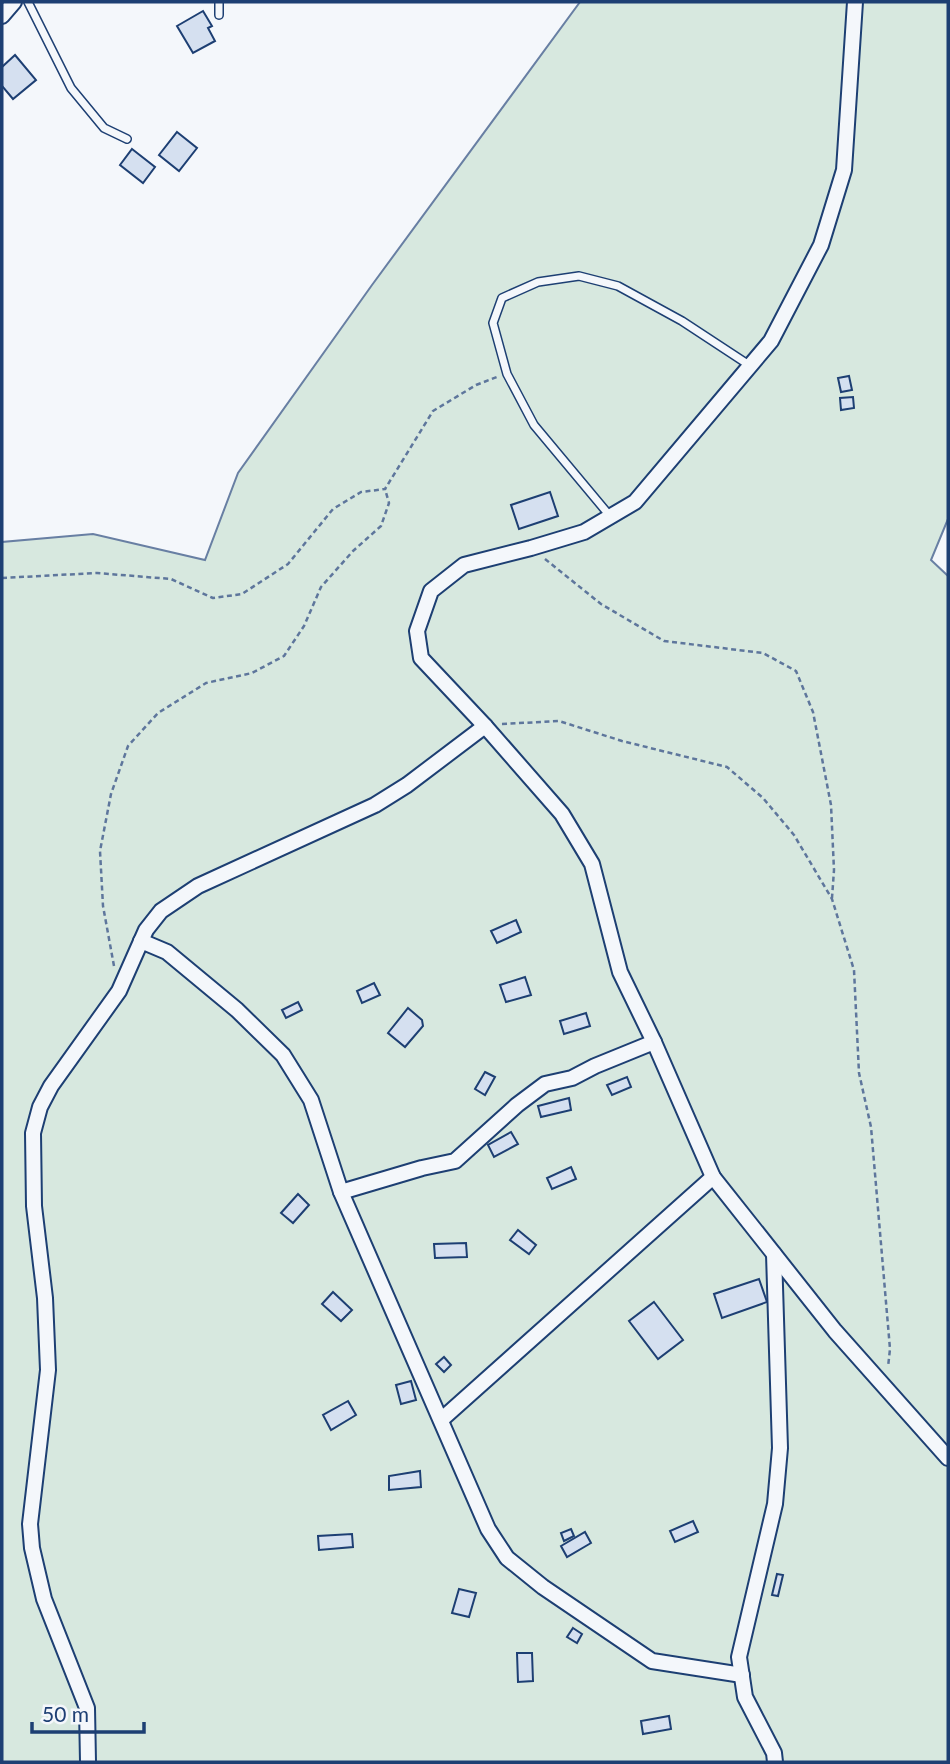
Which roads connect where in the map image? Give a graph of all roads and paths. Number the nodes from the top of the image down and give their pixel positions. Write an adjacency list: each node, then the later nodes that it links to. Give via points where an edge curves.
1 (14, 2): 6 (street)
2 (29, 2): 7 (lane, via 71,88 104,128)
3 (219, 2): 5 (lane)
4 (855, 2): 8 (street, via 845,170 821,245 771,341)
5 (219, 15)
6 (2, 16)
7 (127, 139)
8 (749, 365): 9 (lane, via 618,286 579,275 538,282 502,298 492,323); 11 (street, via 635,502)
9 (507, 374): 10 (path, via 476,385 433,411); 11 (lane, via 534,425)
10 (385, 489): 13 (path, via 361,492 333,509 288,564 242,594 213,598 171,579 97,573); 17 (path, via 389,503 381,526 321,587 284,656 252,673 206,684 158,713 128,746 111,794 100,851 103,906)
11 (610, 516): 12 (street, via 584,532)
12 (531, 548): 14 (street, via 464,565 430,591 417,631 421,658); 15 (path, via 601,604 664,641 763,653 796,671 813,712 831,805)
13 (2, 578)
14 (485, 726): 15 (path, via 559,721 727,767 763,798 794,835); 16 (street, via 375,805 198,886 161,911); 18 (street, via 562,814 592,863 620,972)
15 (832, 899): 22 (path, via 854,970 859,1073 871,1127 890,1349)
16 (141, 941): 20 (street, via 167,952 283,1055 311,1100); 26 (street, via 119,991 51,1086 33,1133 34,1206 48,1370 30,1524 44,1599 87,1708)
17 (114, 967)
18 (654, 1042): 19 (street); 20 (street, via 572,1079 545,1084 455,1161)
19 (713, 1177): 21 (street); 23 (street)
20 (341, 1192): 23 (street)
21 (774, 1254): 22 (street); 25 (street, via 779,1459 775,1504 739,1657)
22 (886, 1389): 24 (street)
23 (441, 1420): 25 (street, via 488,1529 507,1558 652,1661)
24 (948, 1458)
25 (741, 1675): 27 (street, via 745,1697)
26 (88, 1762)
27 (775, 1762)

